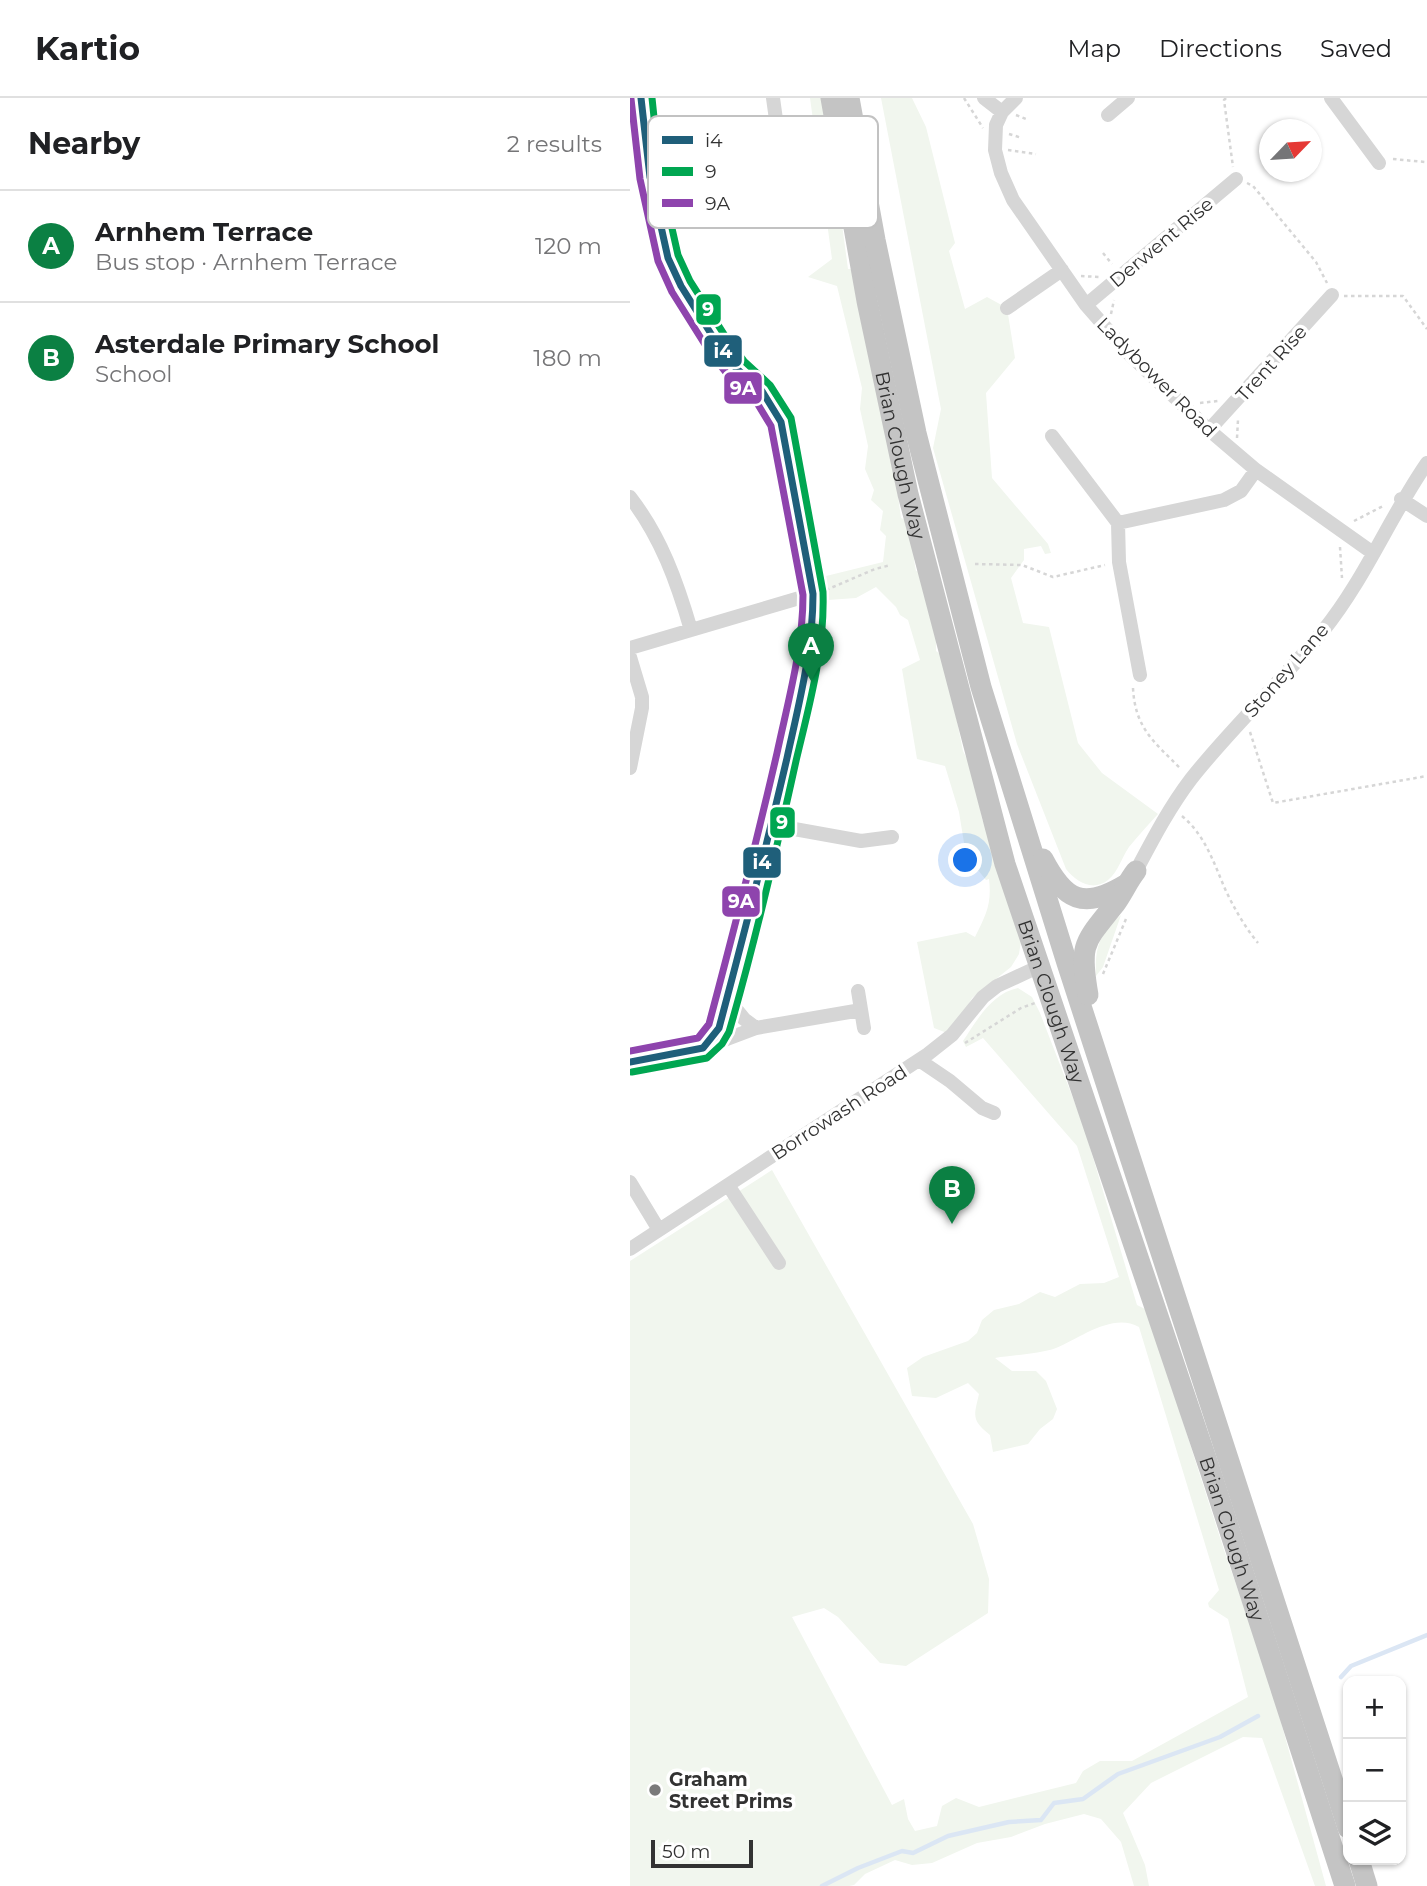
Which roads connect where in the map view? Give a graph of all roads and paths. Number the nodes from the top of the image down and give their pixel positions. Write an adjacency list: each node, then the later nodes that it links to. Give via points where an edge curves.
1 (641, 98): 21 (street)
2 (773, 98): 13 (street)
3 (831, 98): 14 (highway, Brian Clough Way)
4 (849, 98): 15 (highway, Brian Clough Way)
5 (964, 98): 17 (path, via 985,133)
6 (984, 98): 11 (street)
7 (1016, 98): 11 (street)
8 (1128, 98): 12 (street)
9 (1226, 98): 24 (path)
10 (1331, 98): 23 (street)
11 (1008, 113): 16 (path); 17 (street, Ladybower Road, via 996,125)
12 (1108, 115)
13 (776, 116)
14 (834, 116)
15 (852, 116)
16 (1026, 119)
17 (1000, 137): 18 (path); 28 (street, Ladybower Road, via 1001,173 1013,200)
18 (1022, 138)
19 (1007, 149): 20 (path)
20 (1036, 154)
21 (648, 159)
22 (1427, 160): 23 (path)
23 (1379, 163)
24 (1234, 172): 29 (path, via 1254,186 1316,262); 30 (street, Derwent Rise)
25 (661, 228): 45 (street, via 681,286 718,345 762,391 781,422)
26 (854, 228): 61 (highway, Brian Clough Way, via 908,494 1005,864)
27 (873, 228): 55 (highway, Brian Clough Way, via 928,486)
28 (1062, 270): 30 (street, Ladybower Road); 31 (street)
29 (1332, 295): 32 (path, via 1403,296); 33 (street, Trent Rise)
30 (1086, 304): 33 (street, Ladybower Road, via 1127,352)
31 (1007, 308)
32 (1427, 329)
33 (1209, 430): 36 (street, Ladybower Road)
34 (1052, 436): 40 (street)
35 (1427, 463): 38 (street, Stoney Lane)
36 (1256, 470): 40 (street, via 1241,491 1224,500); 41 (street, Ladybower Road)
37 (630, 497): 46 (street, via 660,543)
38 (1402, 499): 39 (street); 41 (street, Stoney Lane)
39 (1427, 516)
40 (1118, 523): 42 (street)
41 (1373, 553): 50 (street, Stoney Lane, via 1352,592 1322,632)
42 (1119, 562): 43 (path, via 1053,577 1022,565); 49 (street)
43 (975, 564)
44 (891, 565): 45 (path)
45 (813, 594): 46 (street); 56 (street, via 809,653)
46 (691, 630): 47 (street)
47 (630, 648)
48 (630, 657): 51 (street, via 642,708)
49 (1140, 676): 53 (path, via 1133,687 1140,725)
50 (1245, 717): 52 (path, via 1272,803); 53 (street, Stoney Lane)
51 (630, 768)
52 (1427, 776)
53 (1191, 779): 54 (street, Stoney Lane)
54 (1170, 809): 58 (street, Stoney Lane); 60 (path, via 1197,832 1237,914)
55 (1020, 818): 58 (highway, via 1051,874 1070,895 1094,899); 74 (highway, Brian Clough Way)
56 (772, 825): 57 (street, via 861,841); 64 (street)
57 (892, 837)
58 (1131, 878): 74 (highway, via 1090,934 1084,960 1092,1013)
59 (1126, 919): 62 (path)
60 (1258, 943)
61 (1038, 967): 71 (street, Borrowash Road, via 998,986 953,1035); 82 (highway, Brian Clough Way)
62 (1100, 981)
63 (858, 991): 66 (street)
64 (727, 998): 67 (street); 69 (street, via 719,1028)
65 (1039, 1001): 70 (path)
66 (861, 1010): 67 (street); 68 (street)
67 (756, 1028): 69 (street)
68 (864, 1028)
69 (703, 1048): 72 (street)
70 (956, 1048)
71 (919, 1060): 73 (street); 76 (street, Borrowash Road)
72 (630, 1062)
73 (993, 1112)
74 (1120, 1123): 80 (highway, Brian Clough Way)
75 (630, 1182): 77 (street)
76 (728, 1185): 77 (street, Borrowash Road); 79 (street)
77 (659, 1230): 78 (street, Borrowash Road)
78 (630, 1249)
79 (779, 1263)
80 (1343, 1813)
81 (1361, 1865): 83 (highway)
82 (1345, 1886)
83 (1367, 1886)

